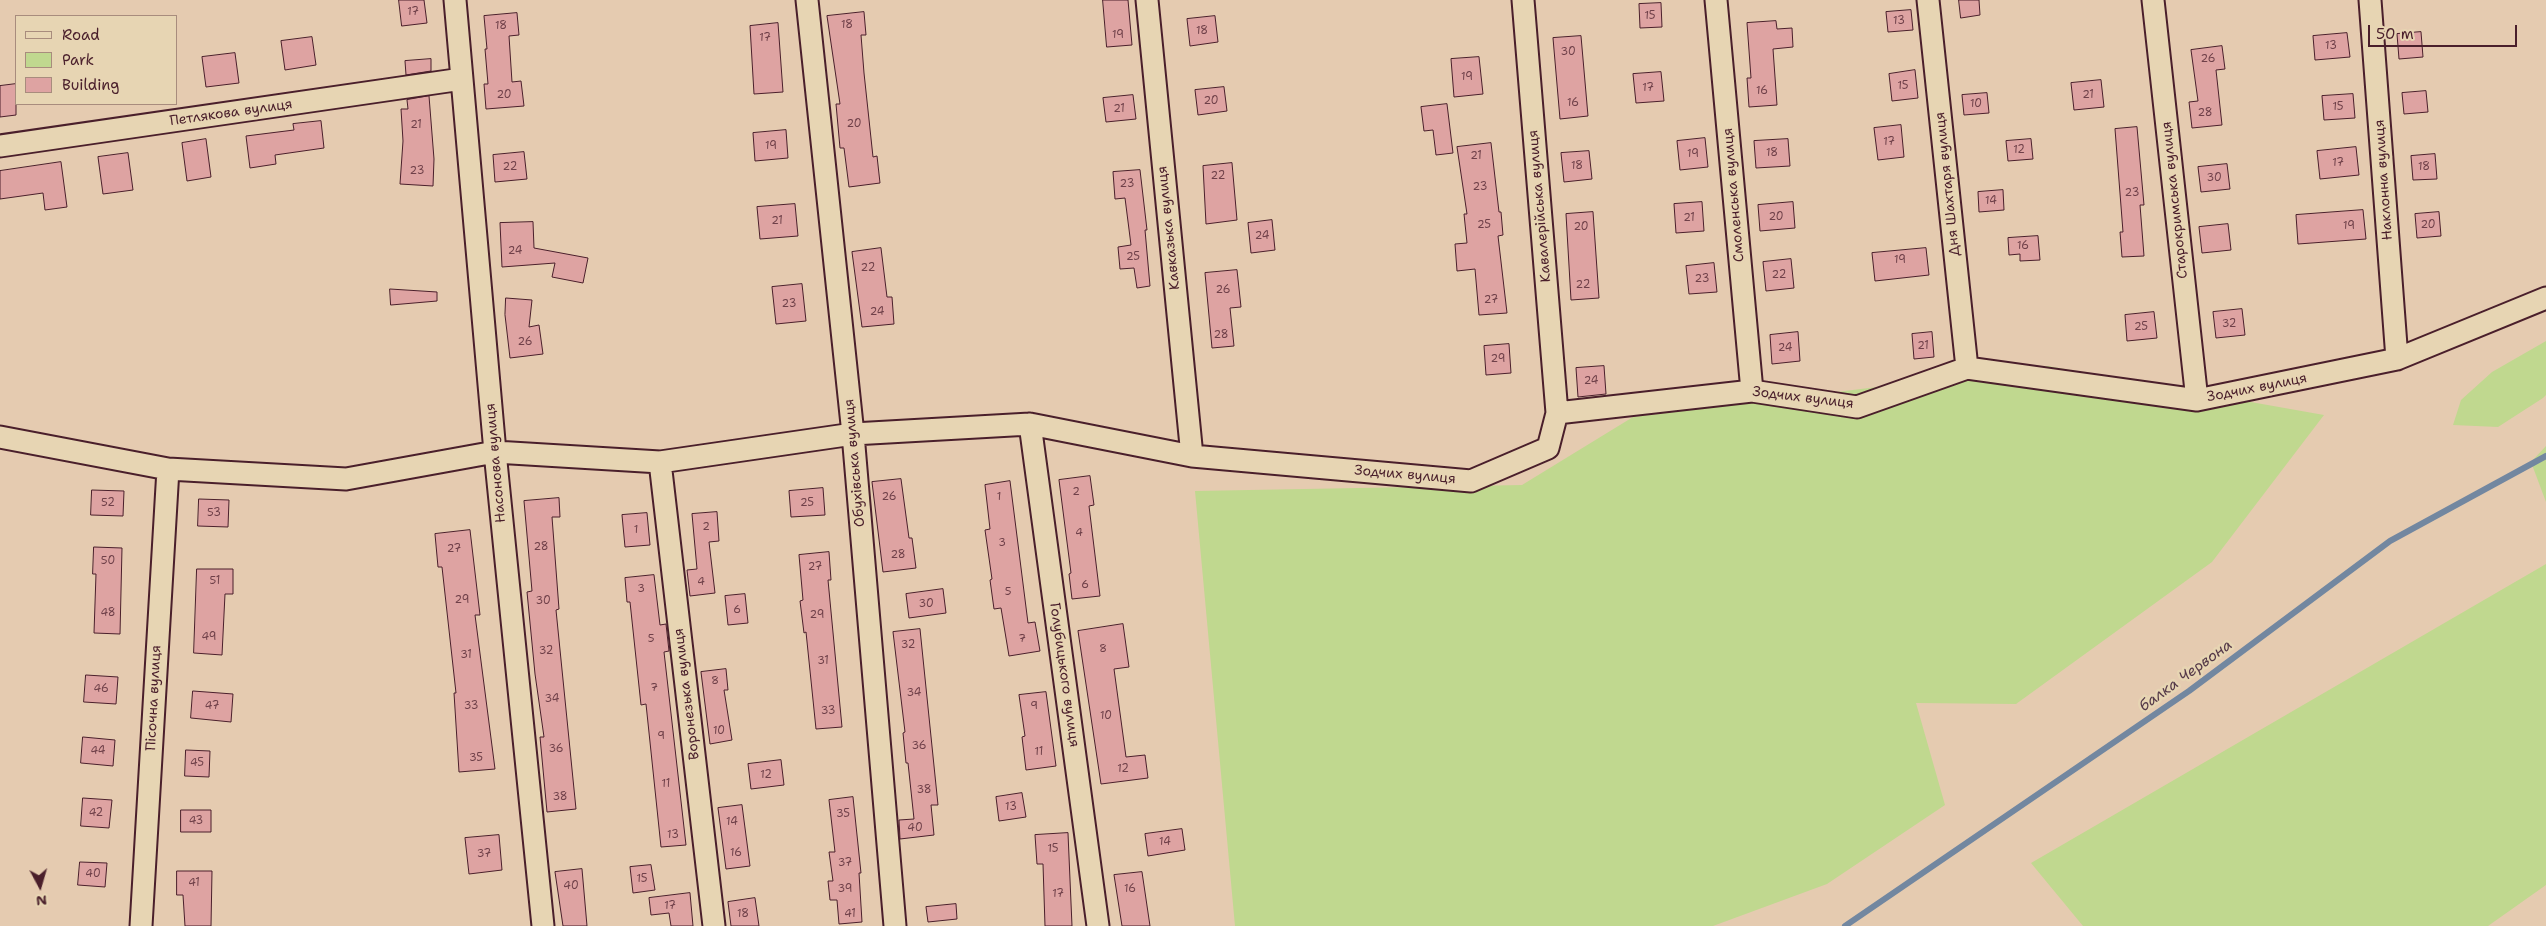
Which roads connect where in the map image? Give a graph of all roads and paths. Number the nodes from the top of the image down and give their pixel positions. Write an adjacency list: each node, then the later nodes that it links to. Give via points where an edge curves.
1 (454, 0): 9 (street, Насонова вулиця)
2 (807, 0): 18 (street, Обухівська вулиця)
3 (1147, 0): 21 (street, Кавказька вулиця)
4 (1523, 0): 16 (street, Кавалерійська вулиця)
5 (1716, 0): 14 (street, Смоленська вулиця)
6 (1928, 0): 13 (street, Дня Шахтаря вулиця)
7 (2153, 0): 15 (street, Старокримська вулиця)
8 (2370, 0): 12 (street, Наклонна вулиця)
9 (462, 79): 10 (street, Петлякова вулиця); 20 (street, Насонова вулиця)
10 (0, 146)
11 (2546, 298): 12 (street, Зодчих вулиця)
12 (2398, 360): 15 (street, Зодчих вулиця)
13 (1967, 368): 14 (street, Зодчих вулиця, via 1857,407); 15 (street, Зодчих вулиця)
14 (1752, 391): 16 (street, Зодчих вулиця)
15 (2197, 400)
16 (1557, 412): 21 (street, Зодчих вулиця, via 1548,448 1471,481)
17 (1030, 424): 18 (street); 21 (street); 28 (street, Голубицького вулиця)
18 (854, 434): 22 (street); 27 (street, Обухівська вулиця)
19 (0, 437): 23 (street)
20 (494, 452): 22 (street); 23 (street, via 346,479); 25 (street, Насонова вулиця)
21 (1192, 456)
22 (660, 462): 26 (street, Воронезька вулиця)
23 (168, 470): 24 (street, Пісочна вулиця)
24 (141, 926)
25 (543, 926)
26 (714, 926)
27 (895, 926)
28 (1098, 926)

